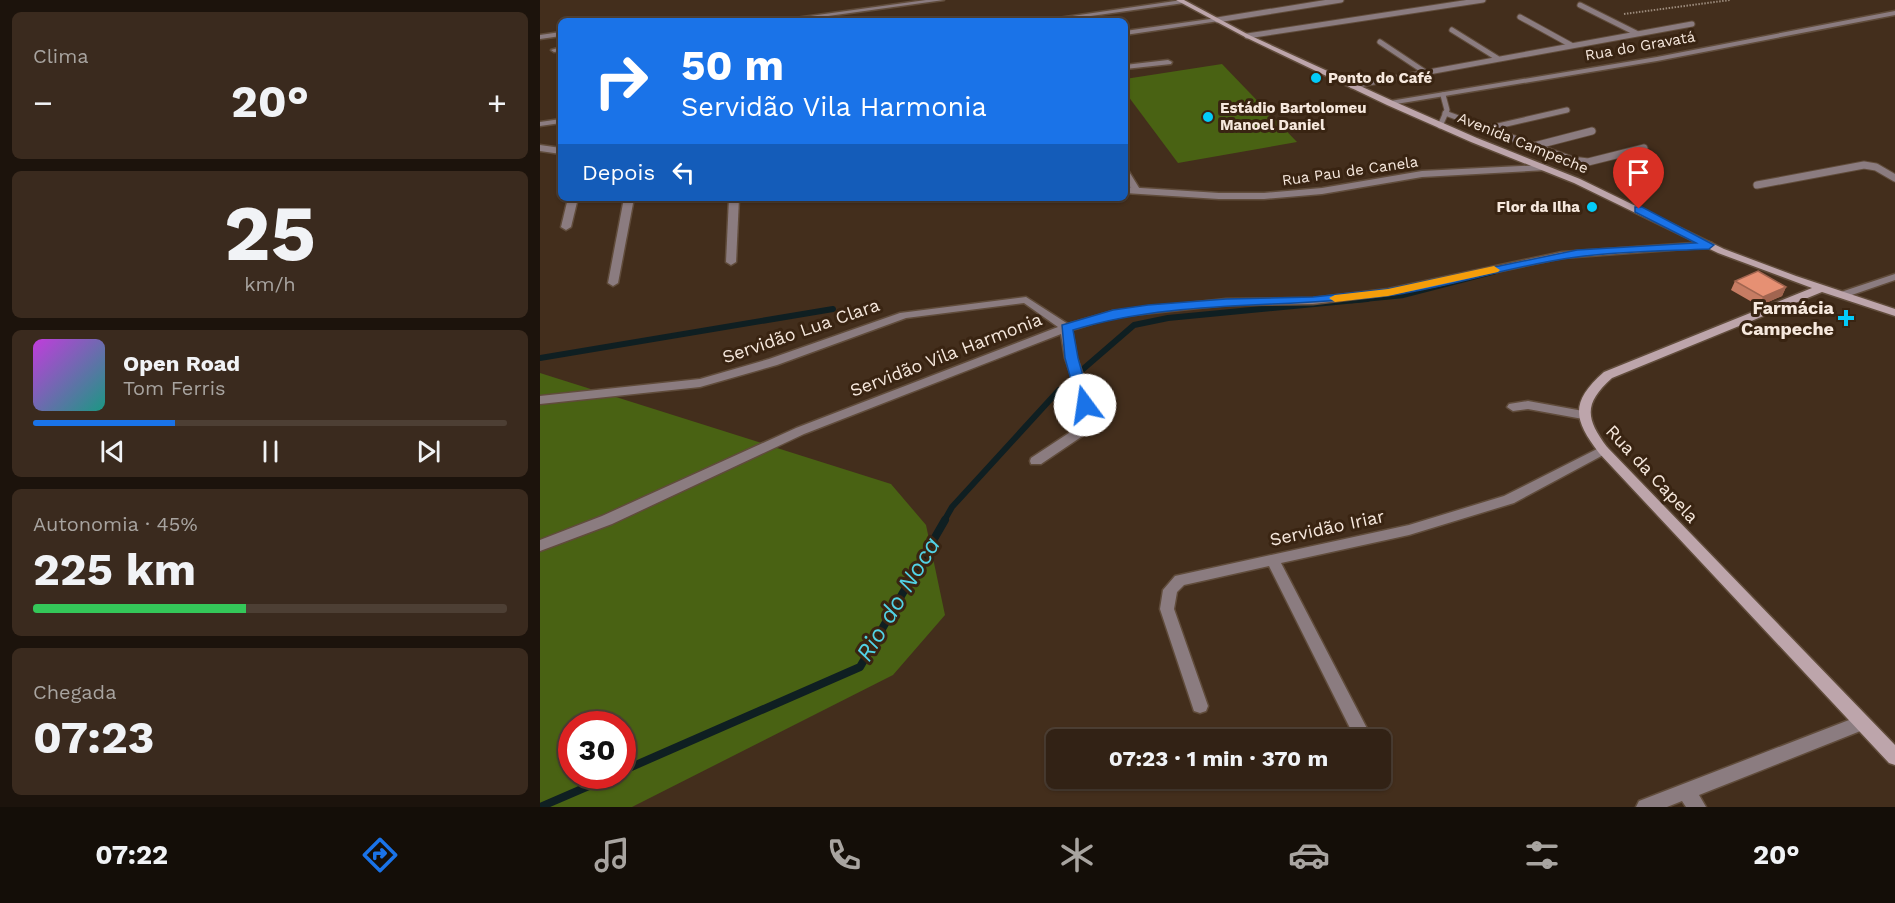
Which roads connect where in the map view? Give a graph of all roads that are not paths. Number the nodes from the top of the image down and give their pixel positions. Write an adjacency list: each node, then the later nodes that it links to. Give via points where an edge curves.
1 (941, 0): 6 (street)
2 (1341, 0): 12 (lane)
3 (1483, 0): 18 (lane)
4 (1181, 1): 11 (street); 12 (main road, Avenida Campeche)
5 (1580, 5): 16 (lane)
6 (855, 11): 9 (street); 10 (street)
7 (1895, 13): 27 (street, Rua do Gravatá)
8 (1520, 17): 21 (lane)
9 (818, 18)
10 (857, 18)
11 (1062, 18)
12 (1217, 20): 15 (street); 18 (main road, Avenida Campeche)
13 (1692, 24): 16 (lane)
14 (1452, 30): 22 (lane)
15 (1128, 33)
16 (1636, 33): 21 (lane)
17 (558, 34): 19 (street)
18 (1247, 36): 26 (main road, Avenida Campeche)
19 (540, 37)
20 (1380, 42): 25 (lane)
21 (1571, 45): 22 (lane)
22 (1497, 58): 25 (lane)
23 (1168, 62): 24 (street)
24 (1128, 67)
25 (1425, 72): 26 (lane)
26 (1352, 86): 28 (main road, Avenida Campeche)
27 (1443, 95): 28 (street, Rua do Gravatá); 30 (lane)
28 (1390, 103): 33 (main road, Avenida Campeche)
29 (1567, 111): 34 (lane)
30 (1445, 113): 33 (lane); 34 (lane)
31 (558, 121): 32 (street)
32 (540, 124)
33 (1440, 126): 40 (main road, Avenida Campeche)
34 (1489, 128): 36 (lane)
35 (1592, 131): 36 (lane)
36 (1533, 146): 38 (lane, via 1588,162)
37 (540, 148): 39 (street)
38 (1644, 148)
39 (558, 151)
40 (1542, 168): 45 (street, Rua Pau de Canela, via 1422,174 1322,191 1264,196); 50 (main road, Avenida Campeche, via 1624,202)
41 (1128, 177): 45 (street)
42 (1895, 178): 43 (lane, via 1864,165)
43 (1757, 185)
44 (1128, 190): 45 (street, Rua Pau de Canela)
45 (1137, 191)
46 (572, 201): 49 (street)
47 (628, 201): 53 (street)
48 (734, 201): 51 (street)
49 (566, 227)
50 (1709, 245): 54 (main road, Avenida Campeche); 57 (street, Servidão Vila Harmonia, via 1569,254 1388,292 1313,301 1226,302 1148,309 1113,314)
51 (731, 262)
52 (1895, 277): 55 (street)
53 (613, 283)
54 (1822, 288): 55 (main road, Avenida Campeche); 60 (main road, Rua da Capela, via 1608,375 1589,393)
55 (1842, 295): 56 (main road, Avenida Campeche)
56 (1895, 313)
57 (1066, 328): 58 (street, Servidão Lua Clara, via 1026,300 930,310 904,315 773,362 700,383); 62 (street, via 1086,418 1080,432); 63 (street, Servidão Vila Harmonia, via 800,430 607,520)
58 (540, 400)
59 (1513, 406): 60 (street)
60 (1583, 415): 61 (main road, Rua da Capela)
61 (1603, 450): 64 (street, Servidão Iriar, via 1509,500 1409,530); 66 (main road, Rua da Capela)
62 (1036, 461)
63 (540, 546)
64 (1272, 559): 65 (street, Servidão Iriar, via 1180,580 1170,590 1167,609); 67 (street)
65 (1200, 706)
66 (1862, 723): 68 (main road, Rua da Capela); 69 (street)
67 (1359, 729)
68 (1895, 757)
69 (1685, 791): 70 (street); 71 (street)
70 (1645, 807)
71 (1697, 807)

